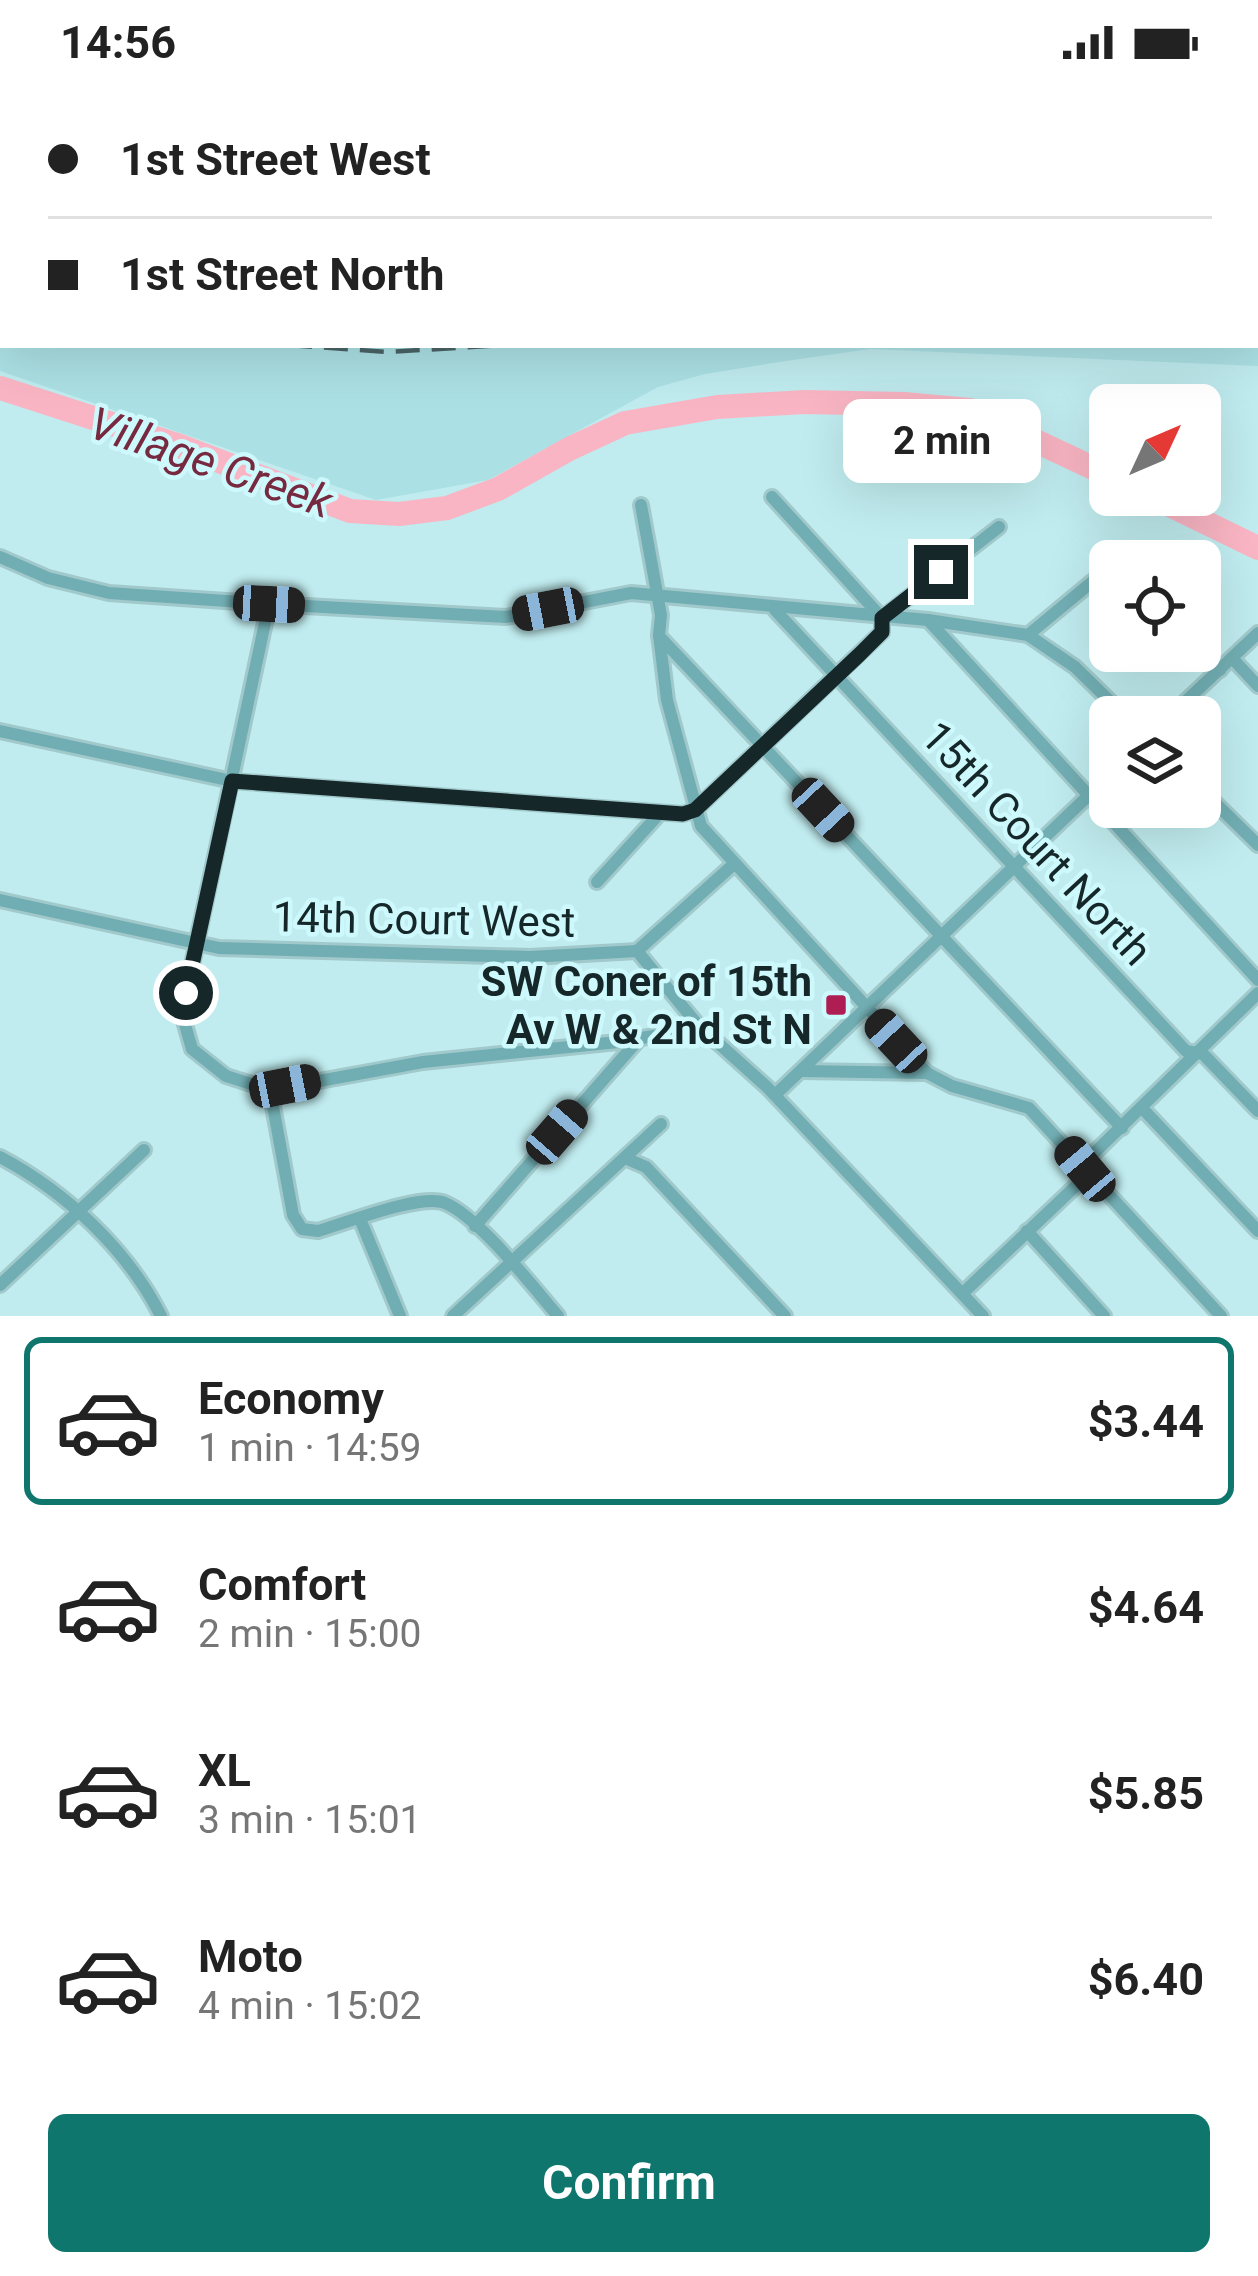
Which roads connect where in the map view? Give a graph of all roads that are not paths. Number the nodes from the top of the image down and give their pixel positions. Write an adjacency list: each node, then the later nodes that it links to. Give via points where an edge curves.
1 (772, 497): 9 (street)
2 (641, 505): 6 (street)
3 (999, 527): 9 (street)
4 (0, 557): 7 (street, via 109,593)
5 (1089, 584): 13 (street)
6 (656, 595): 7 (street, via 506,617); 8 (street); 12 (street)
7 (269, 604): 23 (street)
8 (774, 609): 9 (street); 17 (street, 15th Court North)
9 (882, 618): 10 (street); 17 (street, via 882,632)
10 (928, 620): 13 (street); 24 (street)
11 (1258, 633): 14 (street)
12 (658, 635): 22 (street); 26 (street)
13 (1028, 635): 19 (street)
14 (1232, 658): 15 (street); 18 (street)
15 (1221, 669)
16 (1218, 672): 20 (street)
17 (837, 676): 22 (street); 31 (street, 15th Court North)
18 (1258, 686)
19 (1105, 696)
20 (1192, 696)
21 (0, 731): 23 (street)
22 (764, 747): 26 (street); 34 (street)
23 (232, 781): 27 (street); 35 (street)
24 (1089, 796): 31 (street)
25 (1221, 809): 29 (street)
26 (695, 810): 27 (street); 30 (street)
27 (660, 813): 32 (street)
28 (1118, 828): 37 (street)
29 (1258, 845)
30 (734, 865): 36 (street); 39 (street)
31 (1013, 867): 34 (street); 42 (street, 15th Court North, via 1186,1051)
32 (597, 882)
33 (0, 900): 35 (street, 14th Court West)
34 (942, 937): 39 (street); 50 (street)
35 (197, 943): 36 (street, 14th Court West, via 530,957); 45 (street, via 184,1021 192,1049 226,1076)
36 (637, 951): 40 (street)
37 (1258, 980)
38 (1258, 993): 42 (street)
39 (866, 1009): 43 (street); 44 (street)
40 (697, 1024): 41 (street); 46 (street)
41 (639, 1038): 45 (street); 57 (street)
42 (1199, 1053): 47 (street); 48 (street, 15th Court North)
43 (800, 1071): 44 (street); 46 (street)
44 (926, 1073): 54 (street, via 1028,1108)
45 (270, 1090): 56 (street, via 293,1216 302,1229 318,1231)
46 (776, 1095): 62 (street)
47 (1142, 1108): 50 (street); 58 (street)
48 (1258, 1111)
49 (661, 1124): 53 (street)
50 (1122, 1128): 54 (street)
51 (144, 1150): 55 (street)
52 (0, 1157): 55 (street)
53 (625, 1158): 60 (street); 67 (street, via 646,1167)
54 (1085, 1169): 59 (street); 70 (street)
55 (78, 1211): 61 (street); 63 (street)
56 (359, 1220): 57 (street, via 444,1202); 64 (street)
57 (475, 1226): 60 (street)
58 (1258, 1231)
59 (1027, 1232): 62 (street); 69 (street)
60 (512, 1265): 65 (street); 66 (street)
61 (0, 1285)
62 (962, 1293): 68 (street)
63 (161, 1316)
64 (400, 1316)
65 (454, 1316)
66 (558, 1316)
67 (785, 1316)
68 (983, 1316)
69 (1105, 1316)
70 (1220, 1316)

